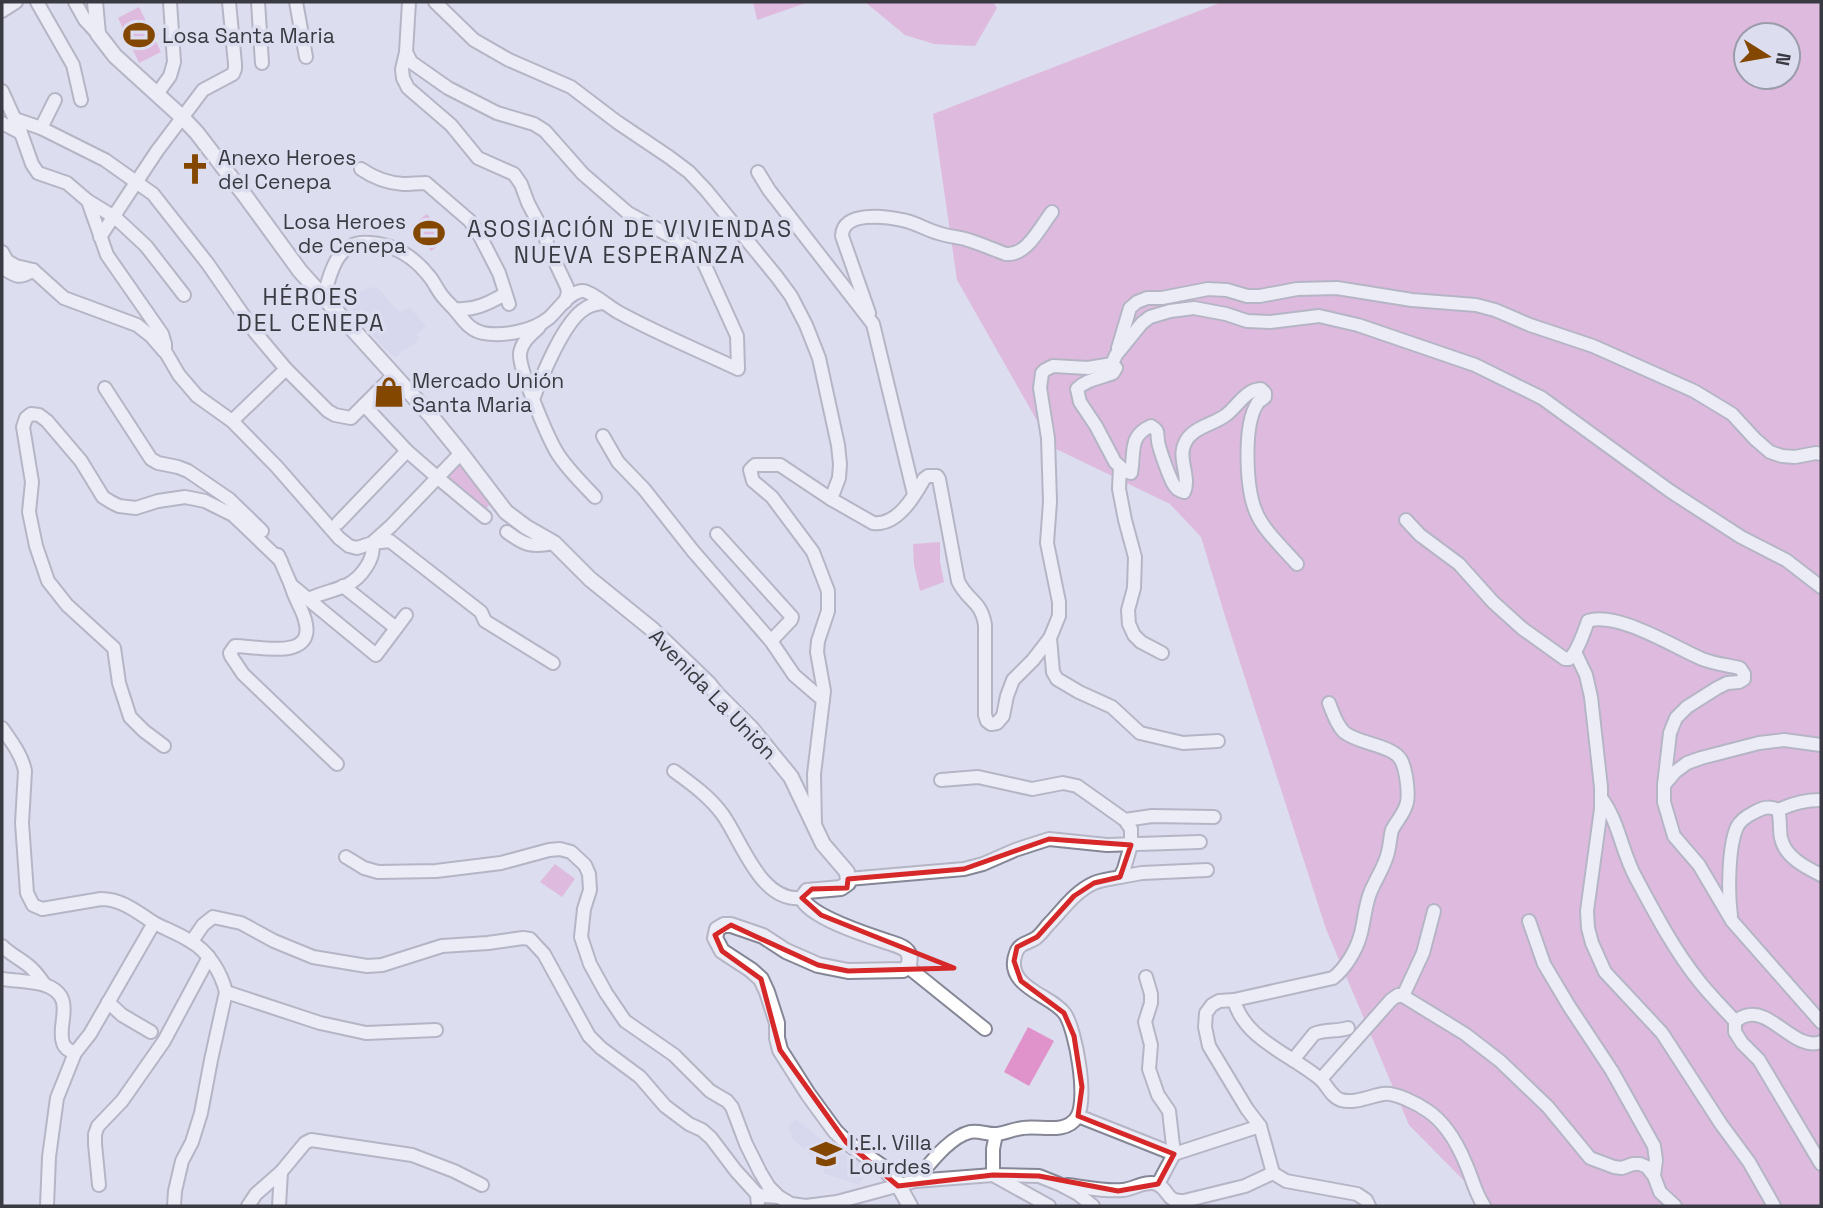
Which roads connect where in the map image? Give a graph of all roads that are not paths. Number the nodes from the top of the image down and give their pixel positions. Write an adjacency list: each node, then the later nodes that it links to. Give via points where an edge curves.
1 (16, 2): 11 (street)
2 (37, 2): 19 (street, via 73,65)
3 (75, 2): 12 (street)
4 (95, 2): 12 (main road)
5 (170, 2): 17 (street, via 173,70)
6 (229, 2): 20 (street, via 233,74 203,90)
7 (258, 2): 15 (street)
8 (296, 2): 14 (street)
9 (411, 2): 13 (street)
10 (435, 2): 58 (street, via 474,40 509,61 571,87 689,172 777,276 819,358 840,464)
11 (2, 11)
12 (98, 34): 17 (main road, Avenida La Unión)
13 (406, 52): 37 (street, via 402,69 408,88 451,125 478,158 514,174 521,184 567,287); 38 (street, via 411,62 448,88 545,131 583,174 628,213 692,248 702,258 737,336 738,369)
14 (306, 57)
15 (262, 63)
16 (2, 91): 21 (street)
17 (157, 94): 20 (main road, Avenida La Unión)
18 (55, 100): 23 (street)
19 (81, 100)
20 (182, 117): 27 (street); 36 (main road, Avenida La Unión)
21 (15, 120): 23 (street); 24 (street)
22 (2, 123): 24 (street)
23 (41, 128): 27 (street)
24 (21, 133): 28 (street, via 37,173 67,183)
25 (360, 169): 39 (street, via 385,181 431,186 470,221 499,273 507,299)
26 (758, 172): 41 (street)
27 (137, 182): 30 (street); 44 (street, via 153,194)
28 (88, 201): 30 (street); 31 (street)
29 (1052, 212): 41 (street, via 1025,248 1013,255 904,220 872,217 846,223 842,236)
30 (113, 216): 31 (street); 35 (street, via 146,246)
31 (100, 237): 42 (street, via 107,255 162,334)
32 (2, 253): 34 (street, via 16,266)
33 (2, 268): 34 (street, via 16,276)
34 (33, 270): 42 (street, via 64,298 137,325)
35 (184, 295)
36 (324, 296): 39 (street, via 333,265 343,252 358,242 374,243 411,257); 45 (main road, Avenida La Unión)
37 (565, 302): 38 (street, via 585,291); 40 (street)
38 (602, 303): 47 (street, via 585,308 572,321 549,359)
39 (456, 310): 40 (street, via 466,324 485,334 520,331)
40 (547, 320): 47 (street, via 520,350 519,360)
41 (873, 324): 56 (street)
42 (164, 351): 49 (street, via 197,396)
43 (1114, 360): 53 (street, via 1130,308 1147,298 1208,289 1260,296 1337,288 1476,305 1593,346 1694,391 1732,414 1770,452 1795,457); 54 (street, via 1113,373 1082,385 1077,392); 70 (street, via 1142,323 1170,311 1194,308 1270,322 1319,316 1358,325 1475,365 1542,398 1670,491 1786,560); 74 (street, via 1088,368 1053,366 1040,380 1048,438 1047,543 1059,601 1059,616)
44 (286, 369): 48 (street, via 335,415 351,418); 49 (street)
45 (393, 376): 48 (street); 52 (main road, Avenida La Unión)
46 (105, 387): 66 (street, via 151,459 188,471 229,499 263,532)
47 (533, 399): 57 (street, via 556,451)
48 (364, 405): 51 (street)
49 (232, 421): 64 (street, via 349,546)
50 (603, 436): 75 (street, via 618,462)
51 (407, 451): 55 (street); 61 (street)
52 (461, 453): 55 (street); 65 (main road, Avenida La Unión, via 506,512)
53 (1821, 454)
54 (1120, 467): 67 (street, via 1131,472 1136,437 1151,426 1158,432 1175,488 1184,492 1184,443 1247,394 1261,389 1265,397 1257,402 1249,424 1251,496 1256,514); 76 (street, via 1119,489 1135,557 1129,624 1141,642)
55 (438, 478): 59 (street); 64 (street)
56 (914, 494): 58 (street, via 907,506 880,524); 74 (street, via 928,476 939,479 958,581 984,615 985,715 991,724 1003,716 1013,680)
57 (595, 497)
58 (831, 499): 79 (street, via 780,465 755,465 750,470 753,481 772,497 813,552 828,591 828,611 817,652)
59 (485, 517)
60 (1406, 520): 77 (street, via 1459,564 1523,629 1565,659)
61 (338, 523)
62 (507, 532): 65 (street, via 533,546)
63 (717, 534): 75 (street, via 792,617)
64 (372, 543): 69 (street, via 374,549 360,576); 78 (street, via 395,544 481,612 485,621)
65 (554, 543): 94 (main road, Avenida La Unión, via 653,630 751,728 791,777)
66 (281, 561): 68 (street); 84 (street, via 233,515 205,501 185,497 136,508 103,498 81,461 47,421 39,415 26,418 23,426 32,482 29,512 48,581 67,605 111,644 130,716)
67 (1297, 564)
68 (291, 585): 71 (street); 85 (street, via 306,621 302,644 264,650 235,646 230,653 243,674)
69 (344, 586): 71 (street); 73 (street)
70 (1821, 587)
71 (309, 598): 73 (street, via 376,655)
72 (406, 615): 73 (street)
73 (396, 628)
74 (1050, 638): 82 (street, via 1057,679 1112,708 1140,733 1183,743)
75 (771, 640): 79 (street, via 794,675)
76 (1162, 653)
77 (1576, 654): 88 (street, via 1588,621 1605,619 1717,664 1740,668 1744,679 1717,688 1676,718); 89 (street, via 1591,697)
78 (553, 663)
79 (823, 700): 94 (street, via 814,774)
80 (1329, 704): 116 (street, via 1345,732 1396,753 1402,761 1408,792 1404,812 1392,830 1361,934 1340,972 1333,978)
81 (2, 728): 106 (street, via 25,771 22,823 31,902 42,909 110,899)
82 (1218, 741)
83 (1821, 745): 88 (street, via 1771,741 1701,758 1681,768)
84 (164, 746)
85 (337, 764)
86 (674, 771): 102 (street, via 723,815 766,884 784,896)
87 (941, 780): 93 (street, via 978,778 1032,789 1063,783 1077,786)
88 (1664, 785): 105 (street, via 1674,836 1699,865)
89 (1601, 798): 118 (street, via 1636,878 1673,943); 155 (street, via 1587,911 1598,959 1662,1033)
90 (1821, 800): 91 (street)
91 (1778, 810): 99 (street, via 1786,851); 105 (street, via 1760,808 1738,827 1732,850)
92 (1214, 817): 93 (street)
93 (1125, 820): 96 (street, via 1131,829)
94 (815, 829): 101 (main road, Avenida La Unión)
95 (1200, 842): 96 (street)
96 (1131, 845): 100 (street); 101 (street, via 1049,839 964,869)
97 (346, 857): 143 (street, via 378,872 436,871 501,863 549,849 571,852 589,874 581,937 606,993 625,1021 727,1101 760,1172)
98 (1207, 870): 100 (street)
99 (1821, 875)
100 (1119, 877): 128 (street, via 1094,883 1074,896 1037,937 1016,950 1014,961 1021,981 1064,1013 1074,1036 1083,1087)
101 (848, 879): 102 (main road, via 841,888 812,889)
102 (802, 898): 110 (main road, via 821,915 902,947 909,954)
103 (1434, 911): 115 (street, via 1423,953)
104 (1529, 921): 136 (street, via 1544,964 1654,1146)
105 (1732, 921): 119 (street)
106 (154, 923): 107 (street); 117 (street)
107 (192, 941): 109 (street); 144 (street, via 213,917 247,925 313,957 368,966 442,946 530,939 544,954 589,1036 640,1077 665,1106 702,1129)
108 (2, 946): 113 (street)
109 (209, 957): 114 (street); 140 (street, via 164,1041 122,1101 98,1126 94,1144)
110 (908, 967): 121 (street); 142 (main road, via 848,971 818,965 731,925 719,927 715,934 722,951 761,979 780,1050 808,1094 835,1131)
111 (1146, 977): 131 (street, via 1151,994 1145,1022 1152,1045 1149,1069 1169,1111)
112 (2, 979): 113 (street)
113 (45, 985): 125 (street, via 61,997 62,1043)
114 (226, 992): 122 (street, via 366,1033); 146 (street, via 201,1113 182,1161)
115 (1403, 996): 127 (street, via 1391,1000); 136 (street, via 1500,1060 1548,1107 1590,1158 1622,1168 1640,1164)
116 (1234, 1000): 126 (street, via 1247,1026); 129 (street, via 1219,1001 1206,1013 1207,1037)
117 (108, 1002): 123 (street); 125 (street)
118 (1735, 1021): 124 (street, via 1759,1015 1804,1042); 132 (street, via 1735,1032 1759,1060)
119 (1821, 1022)
120 (1348, 1028): 126 (street, via 1314,1034)
121 (985, 1029)
122 (436, 1030)
123 (151, 1032)
124 (1821, 1042)
125 (75, 1053): 145 (street, via 57,1098)
126 (1293, 1060): 127 (street)
127 (1321, 1079): 153 (street, via 1342,1100 1387,1093 1428,1111 1442,1122 1465,1160)
128 (1078, 1116): 130 (street, via 1068,1126 1026,1127); 131 (street)
129 (1260, 1126): 131 (street); 134 (street)
130 (996, 1134): 135 (street); 137 (street, via 969,1132 942,1150)
131 (1174, 1153): 139 (street)
132 (1821, 1164)
133 (281, 1172): 141 (street, via 311,1140 412,1155); 147 (street); 148 (street)
134 (1273, 1173): 139 (street, via 1245,1186 1184,1201 1169,1198); 152 (street, via 1286,1181 1357,1194)
135 (993, 1175): 137 (street); 138 (street, via 1039,1176); 150 (street)
136 (1654, 1176): 154 (street, via 1660,1192)
137 (915, 1181): 142 (street)
138 (1059, 1184): 139 (street, via 1118,1191); 151 (street)
139 (1158, 1184)
140 (99, 1185)
141 (482, 1185)
142 (898, 1185): 143 (street, via 806,1206); 149 (main road)
143 (779, 1198): 144 (street)
144 (757, 1200)
145 (47, 1206)
146 (174, 1206)
147 (248, 1206)
148 (279, 1206)
149 (910, 1206)
150 (1049, 1206)
151 (1093, 1206)
152 (1369, 1206)
153 (1484, 1206)
154 (1675, 1206)
155 (1774, 1206)

